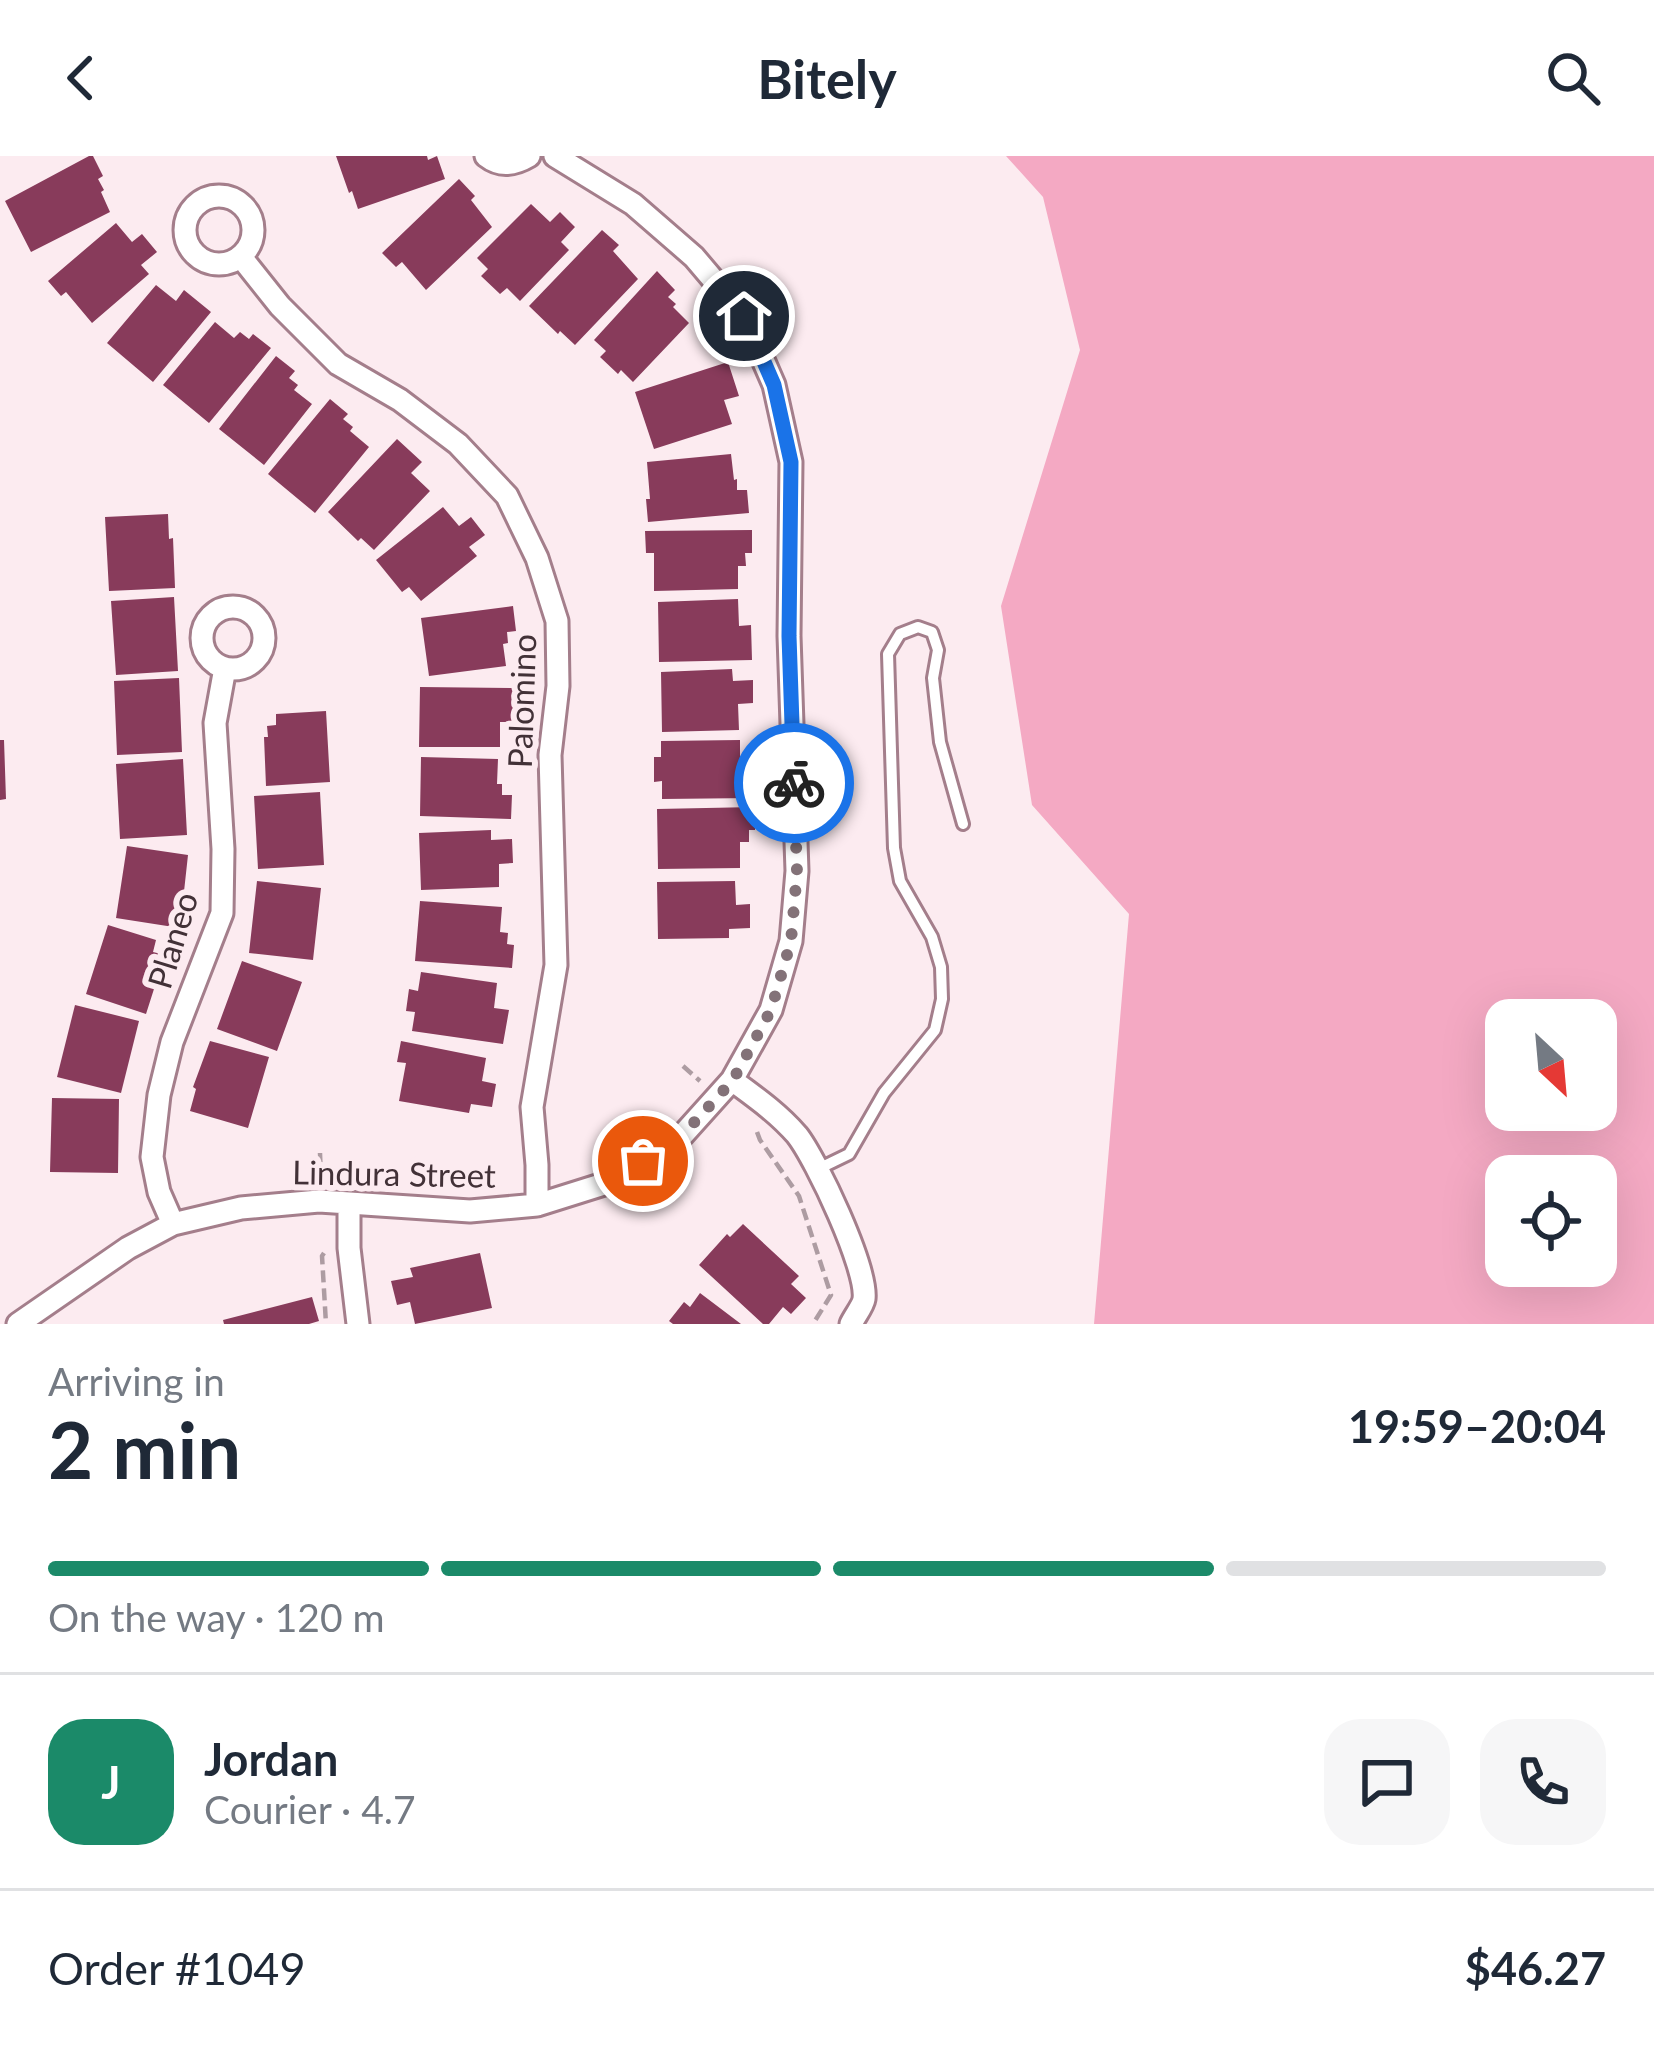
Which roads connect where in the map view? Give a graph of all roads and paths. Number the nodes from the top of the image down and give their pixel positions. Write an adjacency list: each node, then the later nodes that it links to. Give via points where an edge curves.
1 (486, 156): 2 (street, via 506,164)
2 (529, 156)
3 (555, 156): 8 (street, Lindura Street, via 633,204 694,257 744,316 774,385 791,462 791,941 771,1010)
4 (241, 257): 13 (street, Palomino, via 338,364 458,444 507,496 557,621 550,755 556,965 532,1107)
5 (225, 668): 14 (street, Planeo, via 215,723 222,913 172,1042 152,1157)
6 (963, 824): 11 (lane, via 940,742 938,650 932,632 918,627 900,634 888,654 891,815 900,881 932,937 942,999 935,1030 849,1154)
7 (683, 1066): 9 (path)
8 (733, 1080): 9 (street, Lindura Street); 11 (street, via 799,1138)
9 (715, 1100): 13 (street, Lindura Street, via 679,1139 607,1183)
10 (758, 1121): 17 (path, via 760,1140 799,1196 823,1264 831,1295)
11 (816, 1170): 18 (street, via 856,1252 864,1299)
12 (349, 1203): 13 (street, Lindura Street, via 470,1211); 14 (street, Lindura Street, via 241,1208); 16 (street)
13 (537, 1205)
14 (173, 1224): 15 (street, Lindura Street)
15 (19, 1324)
16 (358, 1324)
17 (813, 1324)
18 (851, 1324)

